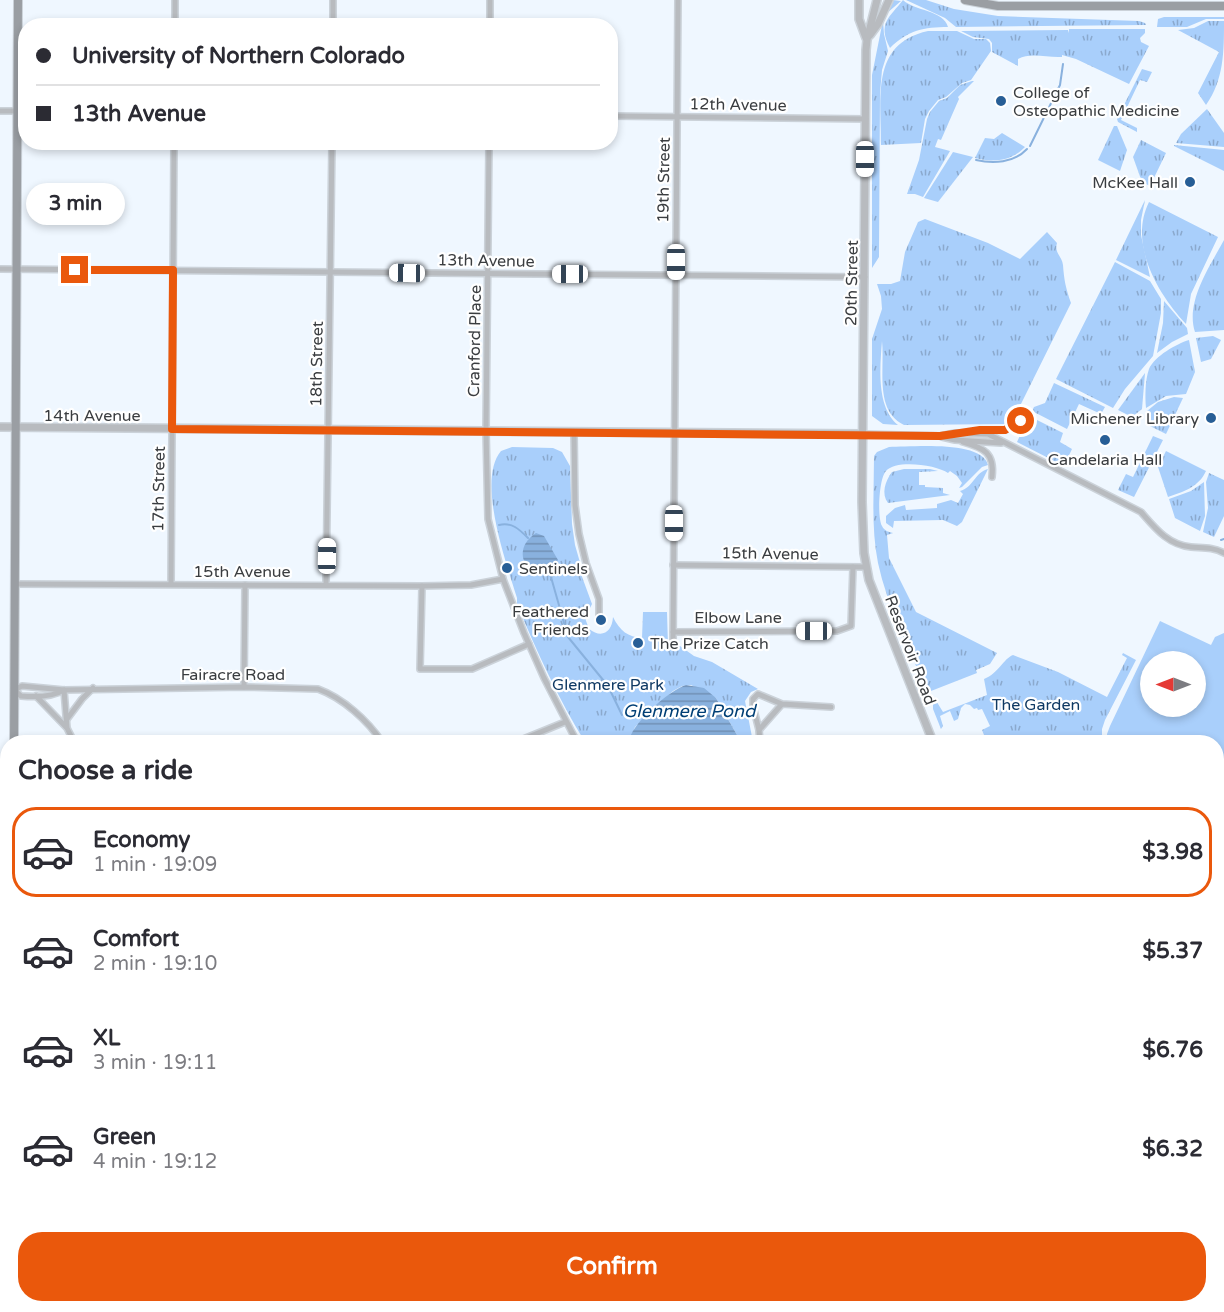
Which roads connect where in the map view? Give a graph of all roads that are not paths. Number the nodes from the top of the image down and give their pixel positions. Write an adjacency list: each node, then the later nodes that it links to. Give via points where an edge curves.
1 (18, 0): 11 (main road)
2 (175, 0): 12 (street)
3 (333, 0): 13 (street)
4 (490, 0): 14 (street)
5 (678, 0): 19 (street, 19th Street)
6 (859, 0): 15 (street, via 859,19)
7 (877, 0): 15 (street, 20th Street)
8 (889, 0): 15 (street)
9 (965, 0): 10 (main road, via 998,6)
10 (1224, 6)
11 (19, 18)
12 (175, 18)
13 (333, 18)
14 (490, 18)
15 (867, 40): 20 (street, 20th Street)
16 (0, 111): 17 (street)
17 (18, 111)
18 (618, 116): 19 (street, 12th Avenue)
19 (678, 117): 20 (street, 12th Avenue); 30 (street, 19th Street)
20 (866, 118): 31 (street, 20th Street)
21 (21, 150): 26 (main road)
22 (174, 150): 27 (street, 17th Street)
23 (332, 150): 28 (street, 18th Street)
24 (489, 150): 29 (street, Cranford Place)
25 (0, 269): 26 (street, 13th Avenue)
26 (17, 269): 27 (street, 13th Avenue); 34 (main road)
27 (173, 270): 28 (street, 13th Avenue); 35 (street, 17th Street)
28 (331, 271): 29 (street, 13th Avenue); 36 (street, 18th Street)
29 (488, 274): 30 (street, 13th Avenue); 37 (street, Cranford Place)
30 (676, 275): 31 (street, 13th Avenue); 39 (street, 19th Street)
31 (865, 277): 41 (street, 20th Street)
32 (1021, 421): 40 (street, via 1005,430)
33 (0, 427): 34 (street, 14th Avenue)
34 (16, 428): 35 (street, 14th Avenue); 51 (main road)
35 (172, 429): 36 (street, 14th Avenue); 52 (street, 17th Street)
36 (329, 430): 37 (street, 14th Avenue); 54 (street, 18th Street)
37 (486, 431): 38 (street, 14th Avenue); 50 (street, Cranford Place, via 488,519)
38 (574, 432): 39 (street, 14th Avenue); 56 (street, via 575,505 583,553 599,599)
39 (674, 433): 41 (street, 14th Avenue); 47 (street, 19th Street)
40 (970, 433): 42 (street, 14th Avenue); 44 (street, 14th Avenue, via 988,434)
41 (862, 434): 42 (street, 14th Avenue); 49 (street, 20th Street)
42 (940, 436): 43 (street, 14th Avenue)
43 (955, 440): 44 (street, 14th Avenue); 45 (street, via 984,450 994,465)
44 (1003, 443): 46 (street, via 1141,512 1173,543)
45 (992, 477)
46 (1224, 553)
47 (673, 565): 48 (street, 15th Avenue); 57 (street, 19th Street)
48 (854, 567): 49 (street, 15th Avenue); 57 (street, Elbow Lane, via 851,626 837,631)
49 (866, 567): 77 (street, Reservoir Road)
50 (503, 579): 55 (street, 15th Avenue, via 471,585); 58 (street, Cranford Place)
51 (15, 584): 52 (street, 15th Avenue); 62 (main road)
52 (171, 584): 53 (street, 15th Avenue)
53 (245, 585): 54 (street, 15th Avenue); 60 (street)
54 (327, 585): 55 (street, 15th Avenue)
55 (422, 586): 58 (street, via 420,669 472,669)
56 (599, 618)
57 (673, 632): 59 (street, 19th Street)
58 (529, 644): 68 (street, Cranford Place)
59 (673, 645)
60 (244, 687): 61 (street, Fairacre Road); 73 (street, Fairacre Road, via 318,689)
61 (93, 688): 63 (street, Fairacre Road); 67 (street)
62 (14, 690): 63 (street, Fairacre Road, via 22,686); 64 (street, Fairacre Road, via 21,696); 71 (main road)
63 (64, 690): 64 (street, Fairacre Road); 67 (street)
64 (36, 696): 69 (street)
65 (782, 704): 66 (street); 70 (street); 70 (street, via 758,694 753,699)
66 (831, 707)
67 (66, 720): 69 (street)
68 (566, 722): 74 (street); 75 (street, Cranford Place)
69 (67, 728): 72 (street)
70 (759, 730): 76 (street)
71 (14, 735)
72 (70, 735)
73 (378, 735)
74 (534, 735)
75 (573, 735)
76 (759, 735)
77 (930, 735)

